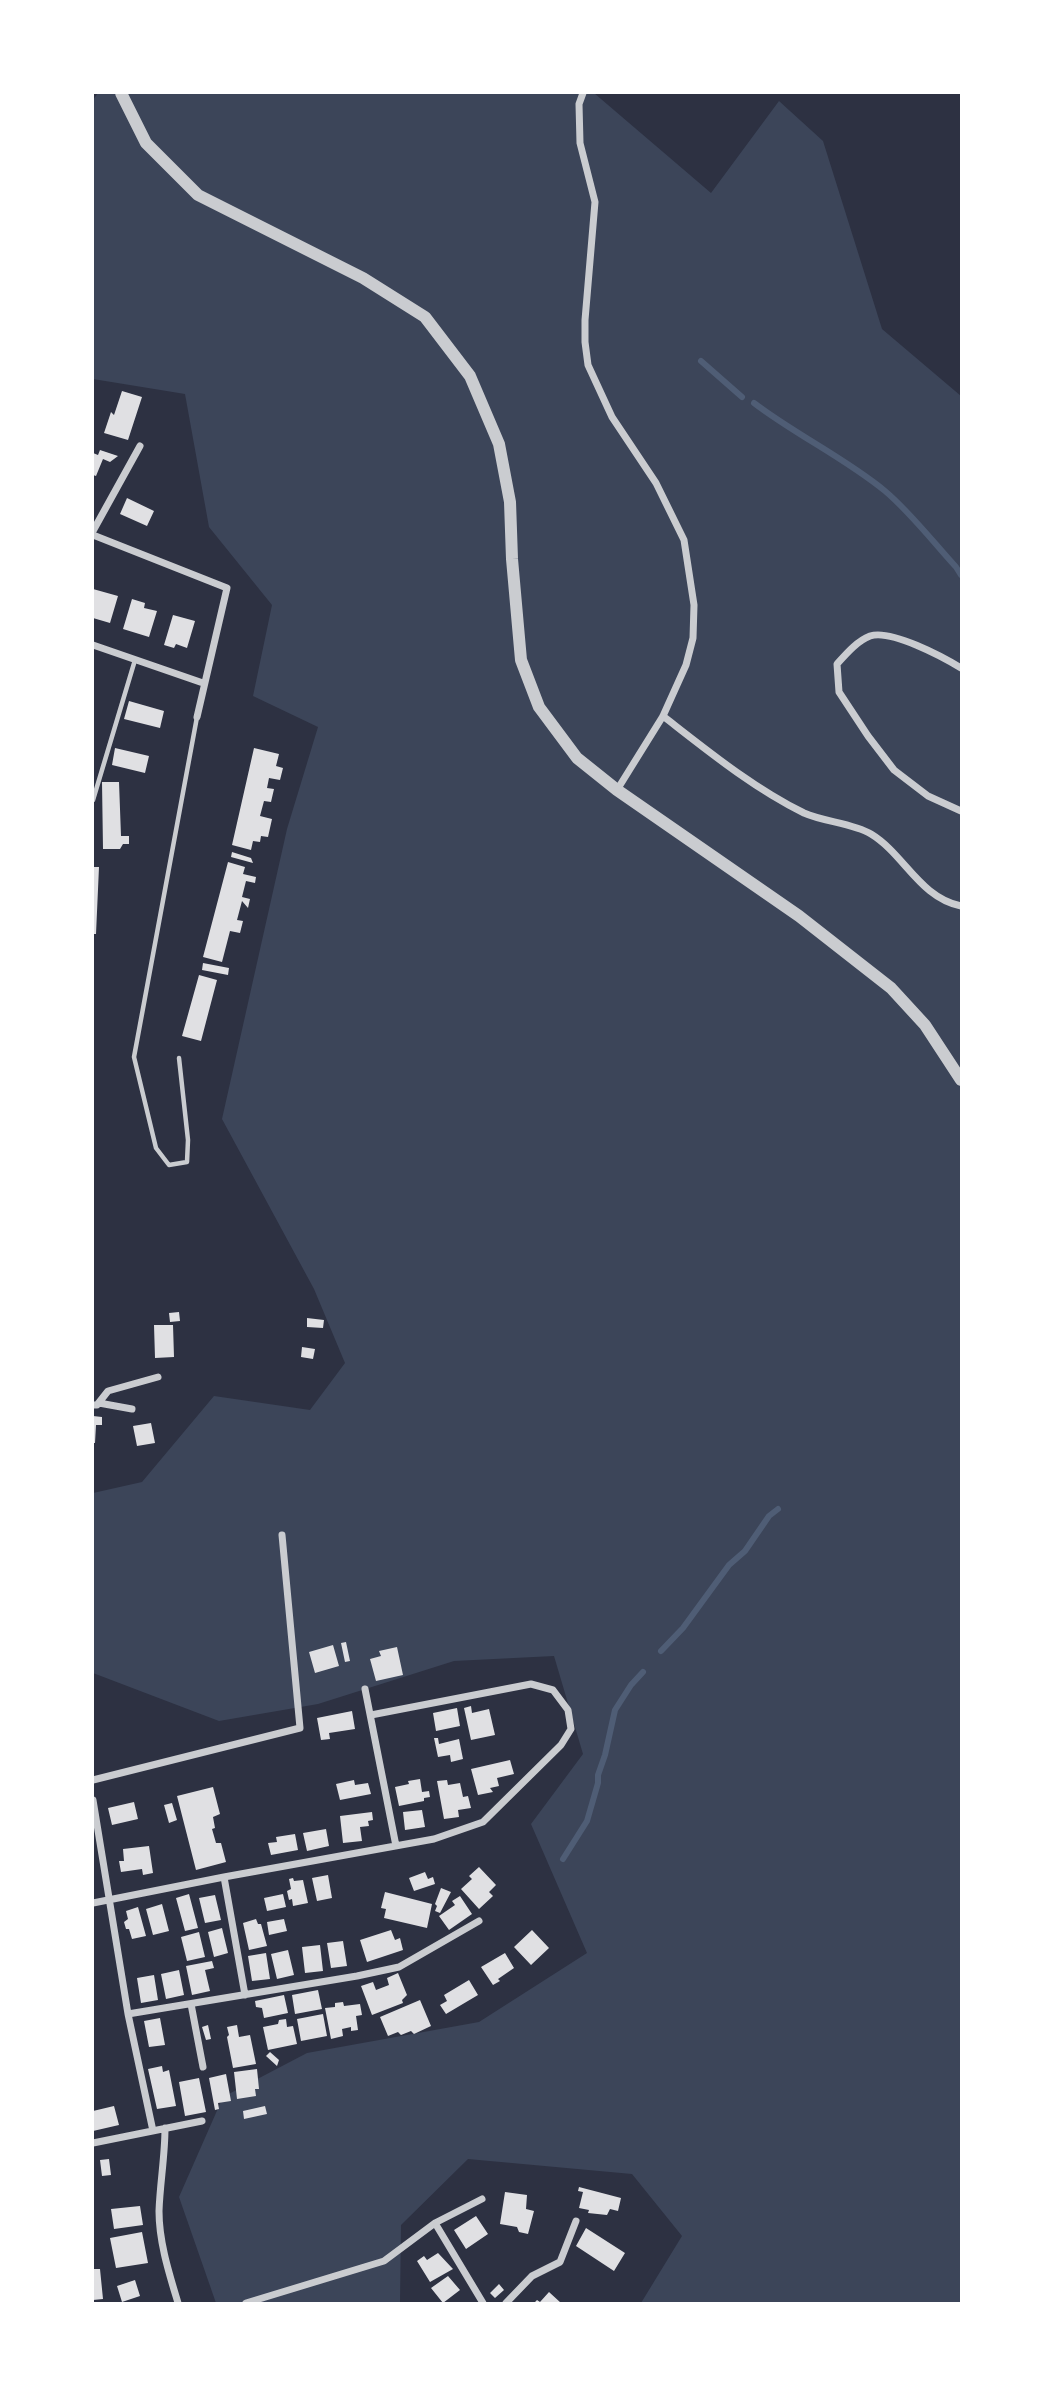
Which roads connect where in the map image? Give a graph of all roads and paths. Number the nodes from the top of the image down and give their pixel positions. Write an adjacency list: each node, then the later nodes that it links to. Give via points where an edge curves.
1 (121, 93): 11 (street, via 146,143 198,195 363,278 425,317 470,376 499,443 510,502 521,660 539,707 569,748)
2 (583, 93): 9 (street, via 580,144 595,202 584,342 588,365 612,417 656,484 684,540 694,605 686,666)
3 (140, 446): 4 (street)
4 (93, 533): 8 (street, via 227,588)
5 (93, 645): 6 (street)
6 (135, 660): 8 (street); 12 (lane)
7 (961, 668): 13 (street, via 934,652 872,635 852,647 837,664 839,692 894,770 929,796)
8 (203, 683): 10 (street)
9 (663, 716): 11 (street); 14 (street, via 773,796 807,814 870,833 920,883 949,904)
10 (197, 718): 15 (lane, via 134,1057 156,1148 169,1165 187,1162)
11 (617, 790): 16 (street, via 799,916 891,988 925,1025)
12 (93, 800)
13 (961, 811)
14 (961, 906)
15 (179, 1058)
16 (961, 1080)
17 (158, 1377): 18 (street, via 108,1391)
18 (96, 1404): 19 (street)
19 (132, 1409)
20 (282, 1535): 23 (street, via 300,1728)
21 (365, 1689): 22 (street)
22 (371, 1715): 25 (street); 25 (street, via 531,1684 553,1690 568,1710 571,1729 561,1745 483,1822)
23 (93, 1780)
24 (93, 1800): 27 (street)
25 (396, 1846): 26 (street)
26 (224, 1877): 27 (street); 30 (street)
27 (108, 1900): 28 (street); 32 (street)
28 (93, 1903)
29 (480, 1921): 30 (street, via 399,1966)
30 (245, 1995): 31 (street)
31 (191, 2004): 32 (street); 33 (street)
32 (128, 2014): 36 (street)
33 (202, 2067)
34 (202, 2121): 35 (street)
35 (164, 2128): 36 (street); 41 (street, via 159,2213 164,2254)
36 (153, 2130): 37 (street)
37 (93, 2143)
38 (482, 2199): 40 (street)
39 (576, 2221): 44 (street, via 560,2262 533,2276)
40 (435, 2223): 42 (street, via 384,2261); 43 (street)
41 (178, 2303)
42 (247, 2303)
43 (484, 2303)
44 (506, 2303)

